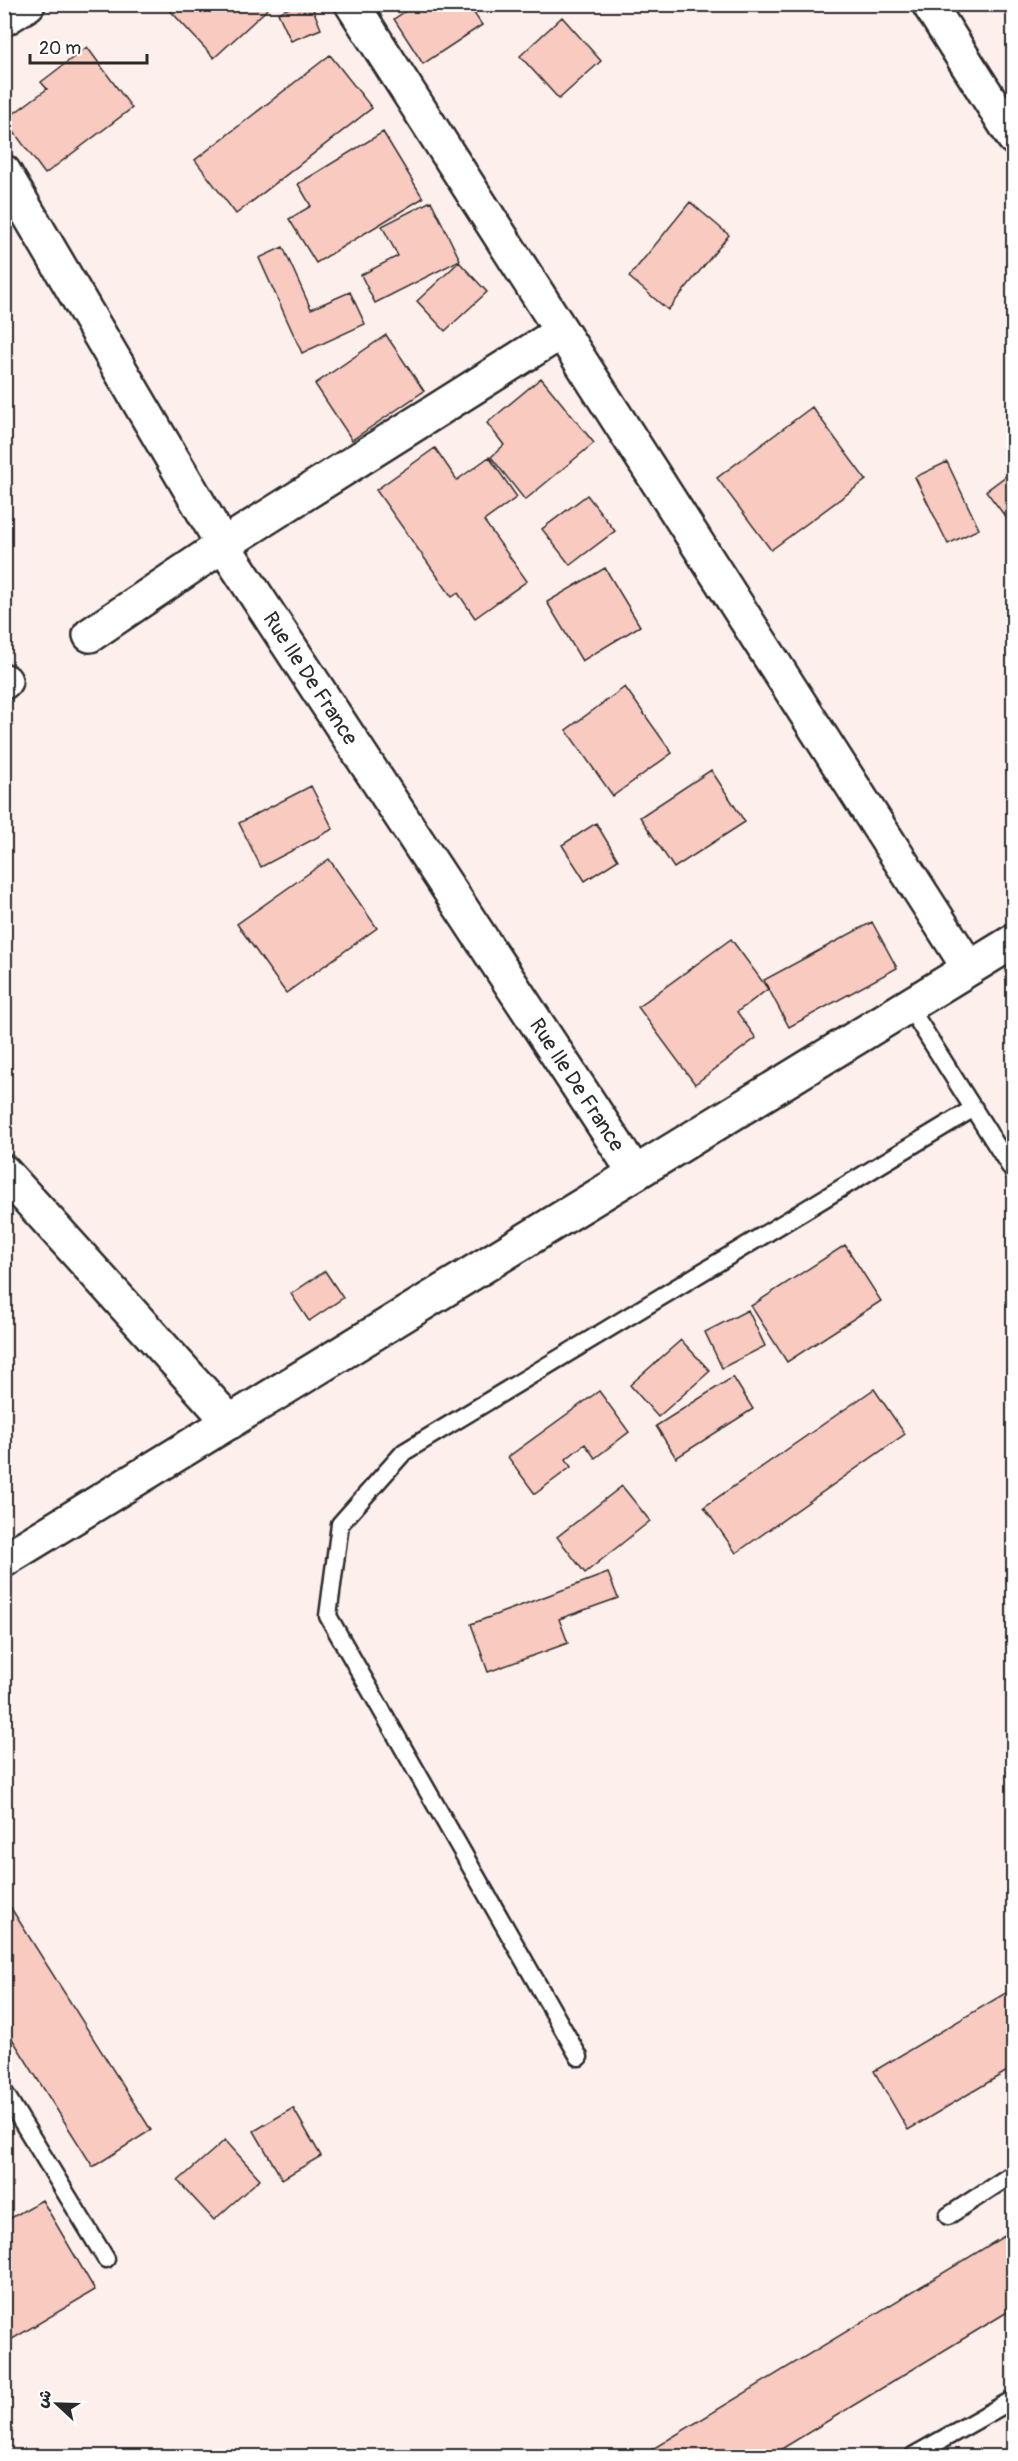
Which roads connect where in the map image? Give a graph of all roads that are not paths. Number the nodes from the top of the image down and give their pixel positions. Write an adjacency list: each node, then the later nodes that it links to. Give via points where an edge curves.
1 (28, 4): 4 (street)
2 (352, 4): 7 (street)
3 (929, 4): 5 (street)
4 (4, 19)
5 (1014, 138)
6 (4, 172): 8 (street, Rue Ile De France)
7 (561, 332): 8 (street); 11 (street)
8 (223, 545): 9 (street); 15 (street, Rue Ile De France)
9 (90, 635)
10 (1014, 941): 11 (street)
11 (969, 968): 12 (street)
12 (908, 1005): 13 (lane); 15 (street)
13 (974, 1108): 16 (lane); 19 (lane, via 404,1452 340,1524 328,1616)
14 (4, 1172): 17 (street)
15 (635, 1173): 17 (street)
16 (1014, 1173)
17 (230, 1422): 18 (street)
18 (4, 1560)
19 (579, 2057)
20 (4, 2092): 23 (lane)
21 (1014, 2173): 22 (lane)
22 (948, 2216)
23 (106, 2259)
24 (1014, 2399): 25 (lane)
25 (914, 2457)

